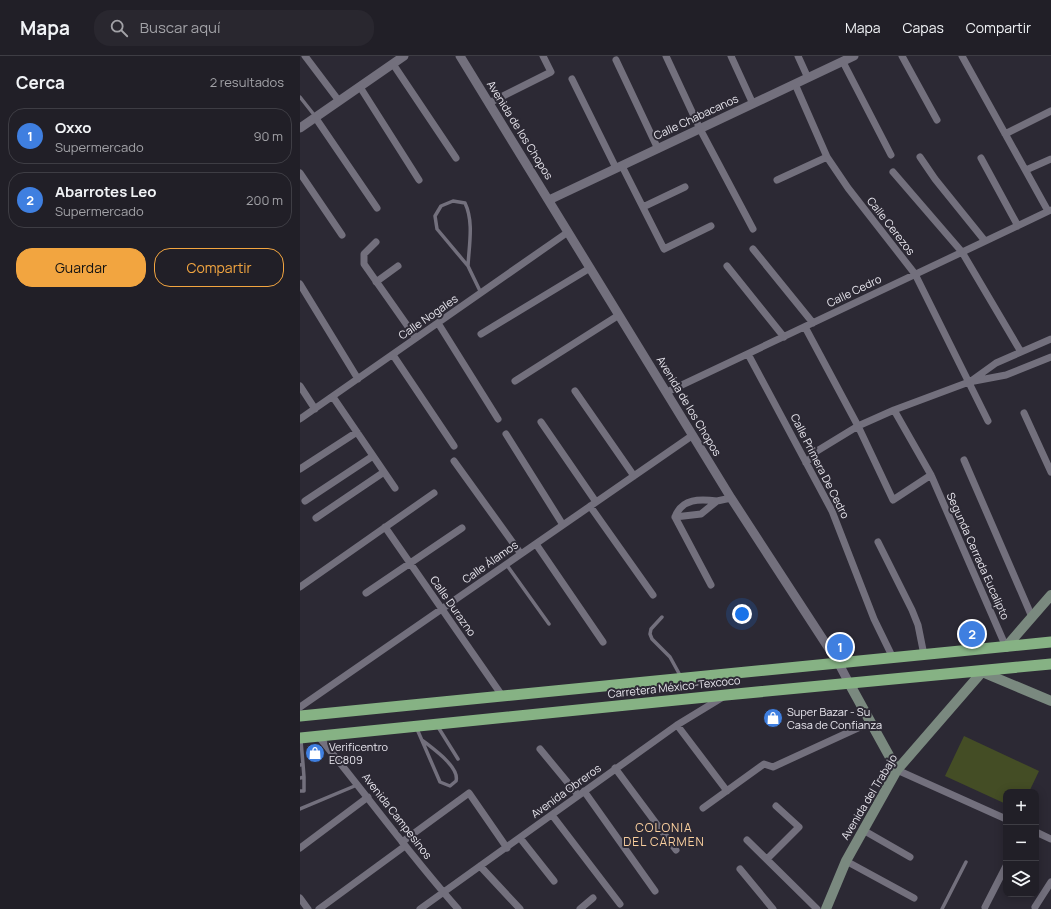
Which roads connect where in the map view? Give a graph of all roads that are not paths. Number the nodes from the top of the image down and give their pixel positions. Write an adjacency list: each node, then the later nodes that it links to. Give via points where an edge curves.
1 (305, 56): 18 (street)
2 (404, 56): 12 (street)
3 (460, 56): 19 (street, Avenida de los Chopos)
4 (543, 56): 19 (street, via 551,72)
5 (666, 56): 25 (street)
6 (731, 56): 20 (street)
7 (798, 56): 13 (street)
8 (902, 56): 23 (street)
9 (962, 56): 26 (street)
10 (849, 58): 13 (street, Calle Chabacanos); 28 (street)
11 (616, 60): 27 (street)
12 (393, 64): 16 (street); 31 (street)
13 (808, 78): 15 (street, Calle Chabacanos)
14 (572, 79): 34 (street)
15 (795, 84): 20 (street, Calle Chabacanos); 29 (street, Calle Cerezos)
16 (360, 87): 18 (street); 38 (street)
17 (300, 97): 22 (lane)
18 (339, 101): 22 (street)
19 (489, 103): 41 (street, Avenida de los Chopos)
20 (753, 104): 25 (street, Calle Chabacanos)
21 (1051, 111): 26 (street)
22 (315, 117): 24 (street); 43 (street)
23 (937, 120)
24 (300, 128)
25 (700, 129): 27 (street, Calle Chabacanos); 47 (street)
26 (1006, 134): 35 (street)
27 (658, 149): 34 (street, Calle Chabacanos)
28 (891, 156)
29 (827, 157): 39 (street); 58 (street, Calle Cerezos)
30 (920, 157): 50 (street)
31 (456, 158)
32 (981, 158): 46 (street)
33 (1051, 159): 35 (street)
34 (619, 167): 41 (street, Calle Chabacanos); 42 (street)
35 (1026, 170): 44 (street)
36 (893, 172): 53 (street)
37 (300, 173): 49 (street)
38 (419, 180)
39 (776, 180)
40 (685, 187): 42 (street)
41 (549, 200): 48 (street, Avenida de los Chopos)
42 (643, 206): 45 (street, via 664,249)
43 (377, 208)
44 (1050, 210): 46 (street, Calle Cedro)
45 (711, 226)
46 (1018, 226): 50 (street, Calle Cedro)
47 (753, 229)
48 (568, 232): 57 (street, Avenida de los Chopos); 61 (street, Calle Nogales)
49 (342, 236)
50 (985, 241): 53 (street, Calle Cedro)
51 (376, 242): 59 (street, via 364,254 364,264)
52 (753, 249): 64 (street)
53 (962, 252): 58 (street, Calle Cedro); 70 (street)
54 (398, 266): 59 (street)
55 (468, 266): 55 (lane, via 437,229 435,216 441,206 453,201 465,203 470,213); 61 (lane)
56 (727, 266): 67 (street)
57 (590, 268): 62 (street, Avenida de los Chopos); 66 (street)
58 (915, 274): 64 (street, Calle Cedro); 76 (street, Calle Cerezos)
59 (376, 282): 68 (street)
60 (300, 284): 74 (street)
61 (481, 293): 63 (street, Calle Nogales)
62 (619, 315): 75 (street); 79 (street, Avenida de los Chopos)
63 (438, 323): 68 (street, Calle Nogales); 85 (street)
64 (813, 323): 65 (street, Calle Cedro)
65 (805, 327): 67 (street, Calle Cedro); 88 (street)
66 (481, 334)
67 (784, 337): 71 (street, Calle Cedro)
68 (416, 338): 72 (street, Calle Nogales)
69 (1051, 339): 70 (street)
70 (1021, 352): 76 (street, via 996,363)
71 (748, 354): 79 (street, Calle Cedro); 96 (street, Calle Primera De Cedro)
72 (393, 355): 74 (street, Calle Nogales); 92 (street)
73 (1051, 357): 76 (street, via 993,379)
74 (358, 379): 80 (street, Calle Nogales)
75 (515, 381)
76 (969, 382): 82 (street); 86 (street, Calle Cerezos)
77 (300, 386): 81 (street)
78 (575, 391): 101 (street)
79 (667, 392): 91 (street, Avenida de los Chopos)
80 (333, 397): 81 (street, Calle Nogales); 89 (street)
81 (315, 408): 84 (street, Calle Nogales)
82 (894, 410): 88 (street); 100 (street, Segunda Cerrada Eucalipto)
83 (1024, 413): 99 (street)
84 (300, 419)
85 (498, 419)
86 (988, 421)
87 (542, 422): 107 (street)
88 (858, 426): 96 (street, via 817,452); 100 (street, via 893,500)
89 (357, 432): 93 (street); 97 (street)
90 (506, 434): 110 (street)
91 (693, 435): 101 (street, Calle Álamos); 104 (street, Avenida de los Chopos)
92 (454, 446)
93 (373, 456): 98 (street); 105 (street)
94 (964, 460): 125 (street)
95 (454, 461): 115 (street)
96 (806, 463): 131 (street, Calle Primera De Cedro, via 832,511 874,619)
97 (300, 469)
98 (384, 472): 102 (street); 109 (street)
99 (1051, 472)
100 (930, 475): 129 (street, Segunda Cerrada Eucalipto)
101 (634, 476): 107 (street, Calle Álamos)
102 (395, 488)
103 (434, 493): 111 (street)
104 (731, 498): 106 (street); 132 (street, Avenida de los Chopos)
105 (305, 501)
106 (717, 501): 108 (street, via 701,514); 108 (street, via 694,500 683,504)
107 (593, 504): 110 (street, Calle Álamos); 121 (street)
108 (675, 517): 118 (street)
109 (316, 518)
110 (563, 525): 114 (street, Calle Álamos)
111 (385, 527): 116 (street, Calle Durazno); 119 (street)
112 (462, 528): 116 (street)
113 (878, 542): 130 (street, via 912,610)
114 (536, 544): 115 (street, Calle Álamos); 127 (street)
115 (521, 554): 117 (street, Calle Álamos)
116 (410, 563): 120 (street); 123 (street, Calle Durazno)
117 (506, 564): 123 (street, Calle Álamos); 126 (lane)
118 (711, 585)
119 (300, 587)
120 (366, 593)
121 (653, 595)
122 (1051, 595): 125 (main road)
123 (442, 608): 138 (street, Calle Durazno); 140 (street, Calle Álamos)
124 (662, 617): 135 (lane, via 651,629 650,634 670,657)
125 (1032, 617): 129 (main road)
126 (549, 624)
127 (603, 642)
128 (1051, 642): 129 (highway, Carretera México-Texcoco)
129 (1006, 647): 130 (highway, Carretera México-Texcoco)
130 (924, 655): 131 (highway, Carretera México-Texcoco)
131 (893, 658): 132 (highway, Carretera México-Texcoco)
132 (839, 664): 135 (highway, Carretera México-Texcoco); 136 (street, Avenida de los Chopos)
133 (1051, 664): 134 (highway, Carretera México-Texcoco)
134 (982, 672): 136 (highway, Carretera México-Texcoco); 139 (main road); 152 (main road, Avenida del Trabajo)
135 (682, 680): 138 (highway, Carretera México-Texcoco)
136 (849, 683): 137 (highway, Carretera México-Texcoco); 141 (main road, Avenida de los Chopos)
137 (726, 694): 142 (highway, Carretera México-Texcoco); 143 (street, Avenida Obreros)
138 (503, 697): 140 (highway, Carretera México-Texcoco)
139 (1051, 701)
140 (301, 712)
141 (871, 722): 152 (main road, Avenida de los Chopos); 156 (street, via 773,767 764,764)
142 (436, 724): 144 (highway, Carretera México-Texcoco); 149 (lane)
143 (677, 725): 151 (street, Avenida Obreros); 156 (street)
144 (416, 726): 145 (highway, Carretera México-Texcoco); 147 (lane)
145 (319, 737): 146 (highway, Carretera México-Texcoco); 154 (street, Avenida Campesinos)
146 (300, 738): 150 (lane)
147 (422, 740): 147 (lane, via 440,782 450,786 456,782 456,772 450,764)
148 (540, 749): 157 (street)
149 (458, 759)
150 (301, 765): 153 (lane)
151 (615, 768): 157 (street, Avenida Obreros); 172 (street)
152 (897, 770): 163 (street); 164 (main road, Avenida del Trabajo)
153 (302, 778): 155 (lane, via 304,791)
154 (358, 784): 158 (street, Avenida Campesinos); 161 (lane)
155 (300, 791)
156 (727, 791): 160 (street)
157 (581, 793): 162 (street, Avenida Obreros); 182 (street)
158 (368, 797): 169 (street, Avenida Campesinos); 170 (street)
159 (776, 806): 174 (street, via 799,827)
160 (703, 808)
161 (300, 809)
162 (552, 815): 166 (street, Avenida Obreros); 187 (street)
163 (1003, 817)
164 (863, 830): 173 (street); 175 (main road, Avenida del Trabajo)
165 (1039, 833): 167 (street)
166 (520, 838): 171 (street, Avenida Obreros); 180 (street)
167 (1051, 839)
168 (747, 840): 174 (street)
169 (403, 844): 171 (street, via 469,793); 183 (street, Avenida Campesinos); 191 (street)
170 (300, 848)
171 (507, 848): 177 (street, Avenida Obreros)
172 (676, 850)
173 (910, 857)
174 (766, 859): 197 (street)
175 (846, 861): 186 (street); 198 (main road, Avenida del Trabajo)
176 (966, 862): 199 (lane)
177 (480, 866): 183 (street, Avenida Obreros); 194 (street)
178 (740, 869): 196 (street)
179 (1003, 872): 188 (street)
180 (554, 881)
181 (1051, 882): 189 (street)
182 (655, 891)
183 (444, 893): 192 (street, Avenida Obreros); 193 (street, Avenida Campesinos)
184 (300, 898): 190 (street)
185 (593, 898): 195 (street)
186 (914, 898)
187 (620, 904)
188 (985, 907)
189 (1036, 907)
190 (308, 909)
191 (320, 909)
192 (420, 909)
193 (458, 909)
194 (520, 909)
195 (580, 909)
196 (773, 909)
197 (817, 909)
198 (826, 909)
199 (942, 909)

